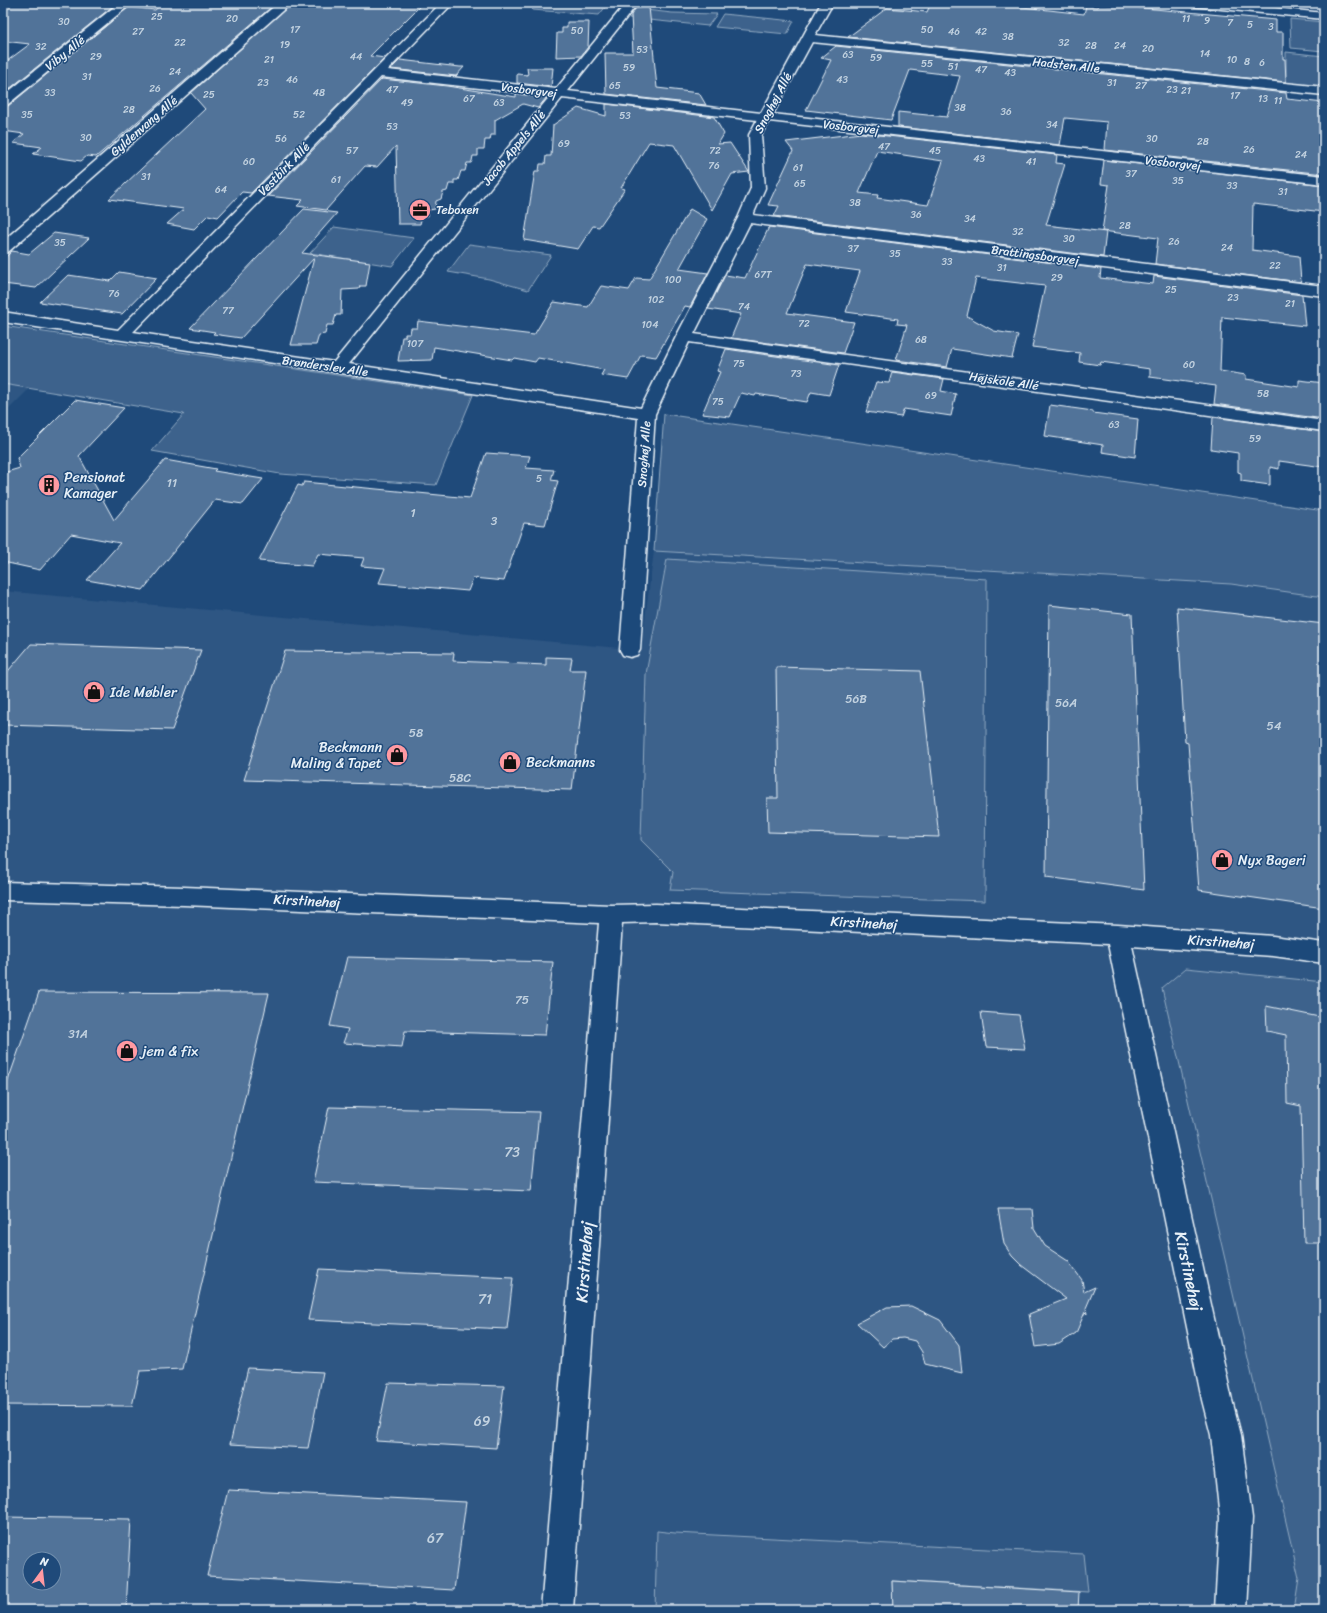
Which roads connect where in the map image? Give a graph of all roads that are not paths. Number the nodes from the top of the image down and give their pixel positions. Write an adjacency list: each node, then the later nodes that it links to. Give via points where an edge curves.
1 (126, 3): 12 (street, Viby Allé)
2 (285, 3): 16 (street, Gyldenvang Allé)
3 (447, 3): 9 (street, Vestbirk Allé)
4 (632, 3): 11 (street, Jacob Appels Allé)
5 (828, 3): 8 (street, Snoghøj Allé)
6 (1191, 3): 7 (street)
7 (1324, 16)
8 (808, 38): 10 (street, Hadsten Alle); 13 (street, Snoghøj Allé)
9 (378, 73): 11 (street, Vosborgvej); 20 (street, Vestbirk Allé)
10 (1324, 91)
11 (558, 94): 13 (street, Vosborgvej); 22 (street, Jacob Appels Allé)
12 (3, 102)
13 (764, 118): 14 (street, Vosborgvej); 15 (street, Snoghøj Allé, via 755,135 758,188)
14 (1324, 180)
15 (745, 218): 17 (street, Snoghøj Allé); 18 (street, Brattingsborgvej)
16 (3, 249)
17 (716, 274): 21 (street, Snoghøj Alle)
18 (1324, 291)
19 (3, 317): 20 (street, Brønderslev Alle)
20 (121, 335): 22 (street, Brønderslev Alle)
21 (684, 336): 23 (street, Snoghøj Alle); 24 (street, Højskole Allé)
22 (338, 368): 23 (street, Brønderslev Alle)
23 (647, 414): 25 (street, Snoghøj Alle)
24 (1324, 426)
25 (630, 650)
26 (3, 891): 27 (street, Kirstinehøj)
27 (611, 914): 28 (street, Kirstinehøj, via 664,913); 30 (street, Kirstinehøj)
28 (1118, 935): 29 (street, Kirstinehøj, via 1273,946); 31 (street, Kirstinehøj, via 1226,1435 1236,1518)
29 (1324, 953)
30 (557, 1610)
31 (1231, 1610)

